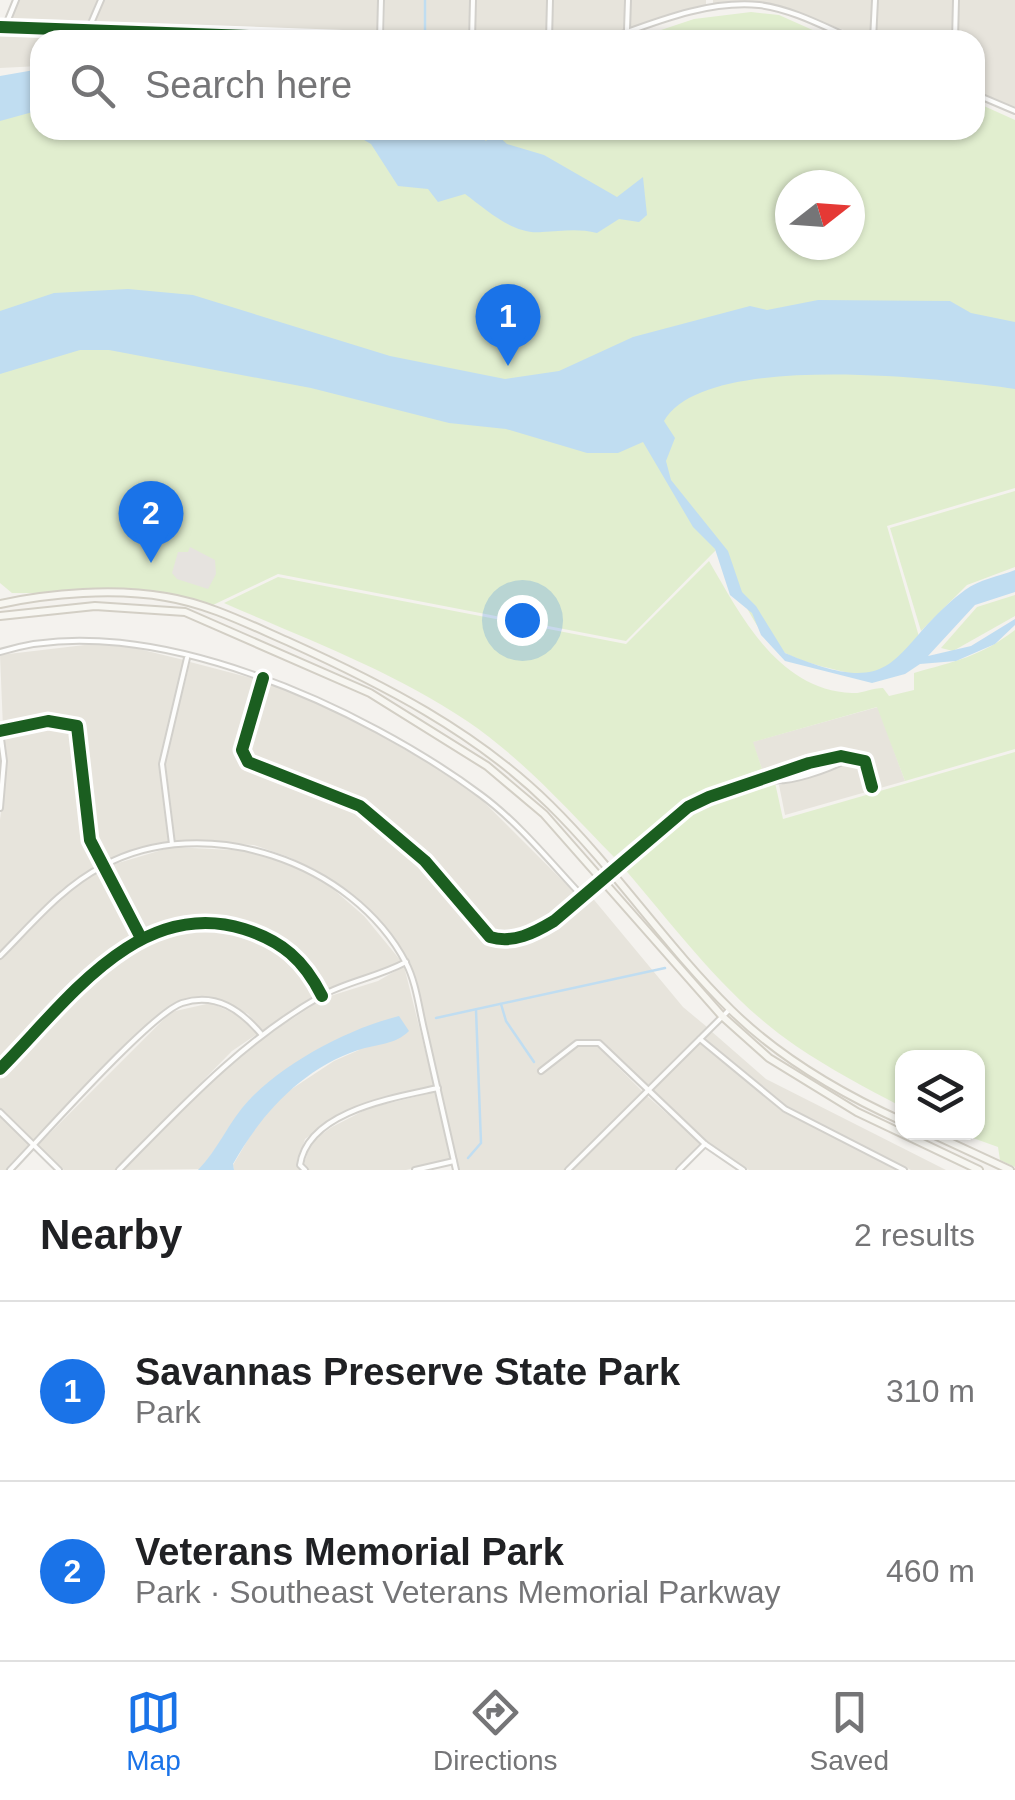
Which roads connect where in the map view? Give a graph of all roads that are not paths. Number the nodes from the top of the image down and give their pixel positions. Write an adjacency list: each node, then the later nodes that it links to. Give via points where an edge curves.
1 (16, 0): 11 (street)
2 (100, 0): 12 (street)
3 (382, 0): 13 (street)
4 (473, 0): 14 (street)
5 (550, 0): 15 (street)
6 (628, 0): 16 (street)
7 (710, 0): 10 (street)
8 (875, 0): 19 (street)
9 (956, 0): 20 (street)
10 (710, 7): 17 (street); 18 (street, via 760,5)
11 (2, 27): 12 (street)
12 (88, 30)
13 (380, 30)
14 (472, 30)
15 (549, 30)
16 (627, 30)
17 (634, 30)
18 (828, 30)
19 (874, 30)
20 (954, 30)
21 (985, 98): 22 (street)
22 (1015, 111)
23 (0, 604): 37 (main road, via 98,594 164,596 240,620 438,717 546,802)
24 (0, 616): 38 (main road, via 134,606 209,620 435,730 544,814)
25 (0, 652): 26 (street, via 110,639)
26 (188, 658): 27 (street); 35 (street, via 162,764)
27 (263, 678): 39 (street, via 343,710 434,762 484,798); 39 (street, via 242,750 248,762 360,806 396,832 490,937 504,941 535,932)
28 (0, 731): 34 (street); 36 (street, via 48,721 76,726 86,819)
29 (852, 757): 30 (street); 31 (street); 33 (street, via 866,763)
30 (815, 762): 31 (street); 32 (street)
31 (818, 772): 32 (street)
32 (766, 779): 37 (street, via 688,808)
33 (872, 787)
34 (0, 808)
35 (172, 844): 36 (street); 42 (street, via 253,848 287,860 340,891)
36 (104, 865): 40 (street); 41 (street, via 64,891)
37 (613, 872): 38 (street); 44 (main road)
38 (605, 880): 39 (street); 45 (main road)
39 (584, 897)
40 (140, 938): 43 (street, via 201,923 230,924 298,958); 48 (street, via 111,957)
41 (0, 956)
42 (406, 962): 43 (street); 50 (street)
43 (322, 996): 46 (street)
44 (730, 1009): 45 (street); 53 (main road, via 808,1070)
45 (722, 1016): 47 (street); 69 (main road, via 804,1083)
46 (262, 1035): 56 (street, via 230,1006 212,1000 181,1004 157,1020); 61 (street, via 234,1053)
47 (700, 1039): 51 (street); 68 (street, via 785,1109)
48 (0, 1069)
49 (541, 1070): 51 (street, via 577,1044 599,1043)
50 (438, 1088): 57 (street); 62 (street, via 368,1106 330,1125 308,1140 300,1166)
51 (646, 1091): 55 (street); 65 (street)
52 (0, 1112): 56 (street)
53 (895, 1117)
54 (945, 1140): 70 (main road)
55 (705, 1144): 66 (street); 67 (street)
56 (34, 1145): 59 (street); 60 (street)
57 (454, 1162): 63 (street); 64 (street)
58 (1015, 1162): 70 (street)
59 (10, 1170)
60 (59, 1170)
61 (119, 1170)
62 (305, 1170)
63 (415, 1170)
64 (456, 1170)
65 (568, 1170)
66 (679, 1170)
67 (744, 1170)
68 (904, 1170)
69 (979, 1170)
70 (1011, 1170)

